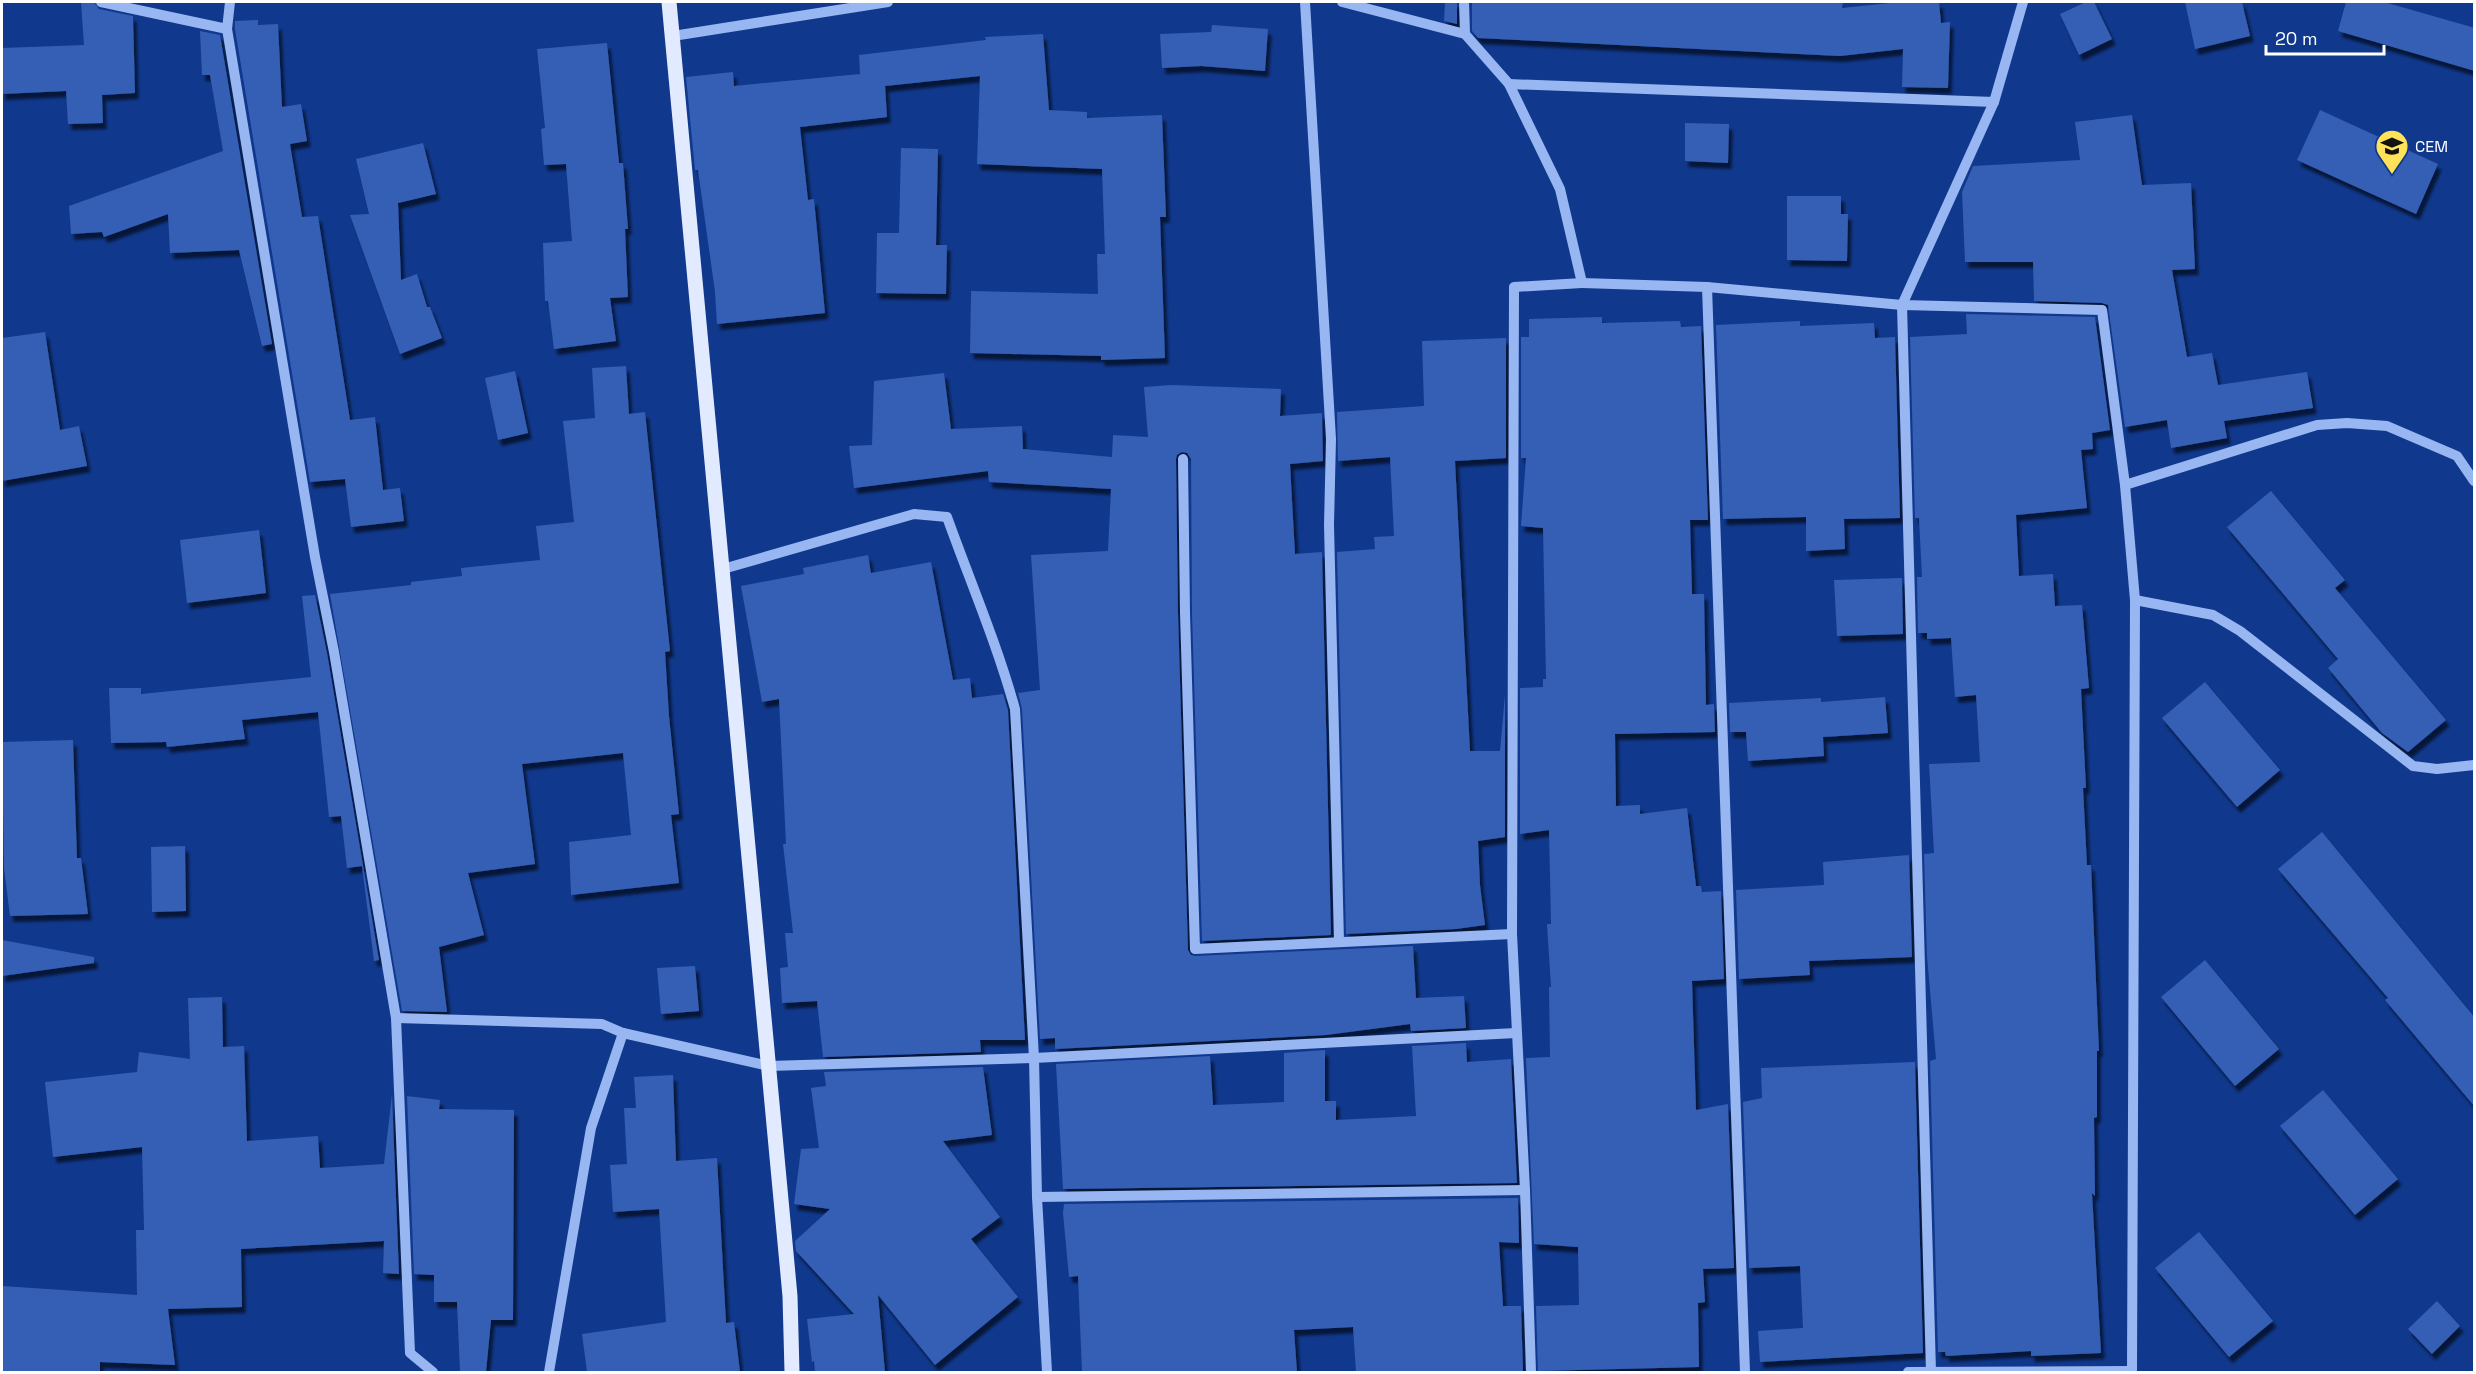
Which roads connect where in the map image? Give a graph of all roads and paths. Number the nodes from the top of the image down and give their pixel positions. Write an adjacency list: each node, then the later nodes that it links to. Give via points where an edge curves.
1 (101, 2): 9 (street)
2 (230, 2): 9 (street)
3 (669, 2): 11 (main road)
4 (888, 2): 11 (street)
5 (1305, 2): 24 (street, via 1330,439)
6 (1342, 2): 10 (street)
7 (1464, 2): 10 (street)
8 (2023, 2): 13 (street)
9 (227, 29): 25 (street)
10 (1465, 34): 12 (street)
11 (673, 36): 20 (main road)
12 (1509, 84): 13 (street); 14 (street, via 1560,189)
13 (1994, 102): 16 (street)
14 (1582, 283): 15 (street); 23 (street, via 1514,287)
15 (1707, 287): 16 (street); 37 (street)
16 (1902, 305): 19 (street, via 2102,310); 39 (street)
17 (1183, 459): 24 (street, via 1195,949)
18 (2475, 482): 19 (street, via 2457,456 2387,426 2347,423 2308,428)
19 (2126, 485): 21 (street)
20 (723, 569): 28 (street, via 914,514 947,517 1002,662 1014,709); 29 (main road)
21 (2135, 600): 22 (street, via 2213,615 2241,631 2413,766 2437,769); 40 (street)
22 (2475, 765)
23 (1512, 934): 24 (street); 26 (street)
24 (1339, 942)
25 (396, 1018): 27 (street, via 602,1024); 32 (street, via 410,1353)
26 (1516, 1033): 28 (street); 30 (street)
27 (623, 1034): 29 (street); 33 (street, via 591,1128)
28 (1034, 1058): 29 (street); 31 (street)
29 (769, 1066): 34 (main road, via 790,1296)
30 (1525, 1190): 31 (street); 36 (street)
31 (1037, 1197): 35 (street)
32 (433, 1372)
33 (549, 1372)
34 (792, 1372)
35 (1047, 1372)
36 (1531, 1372)
37 (1745, 1372)
38 (1908, 1372): 39 (street)
39 (1931, 1372): 40 (street)
40 (2132, 1372)

